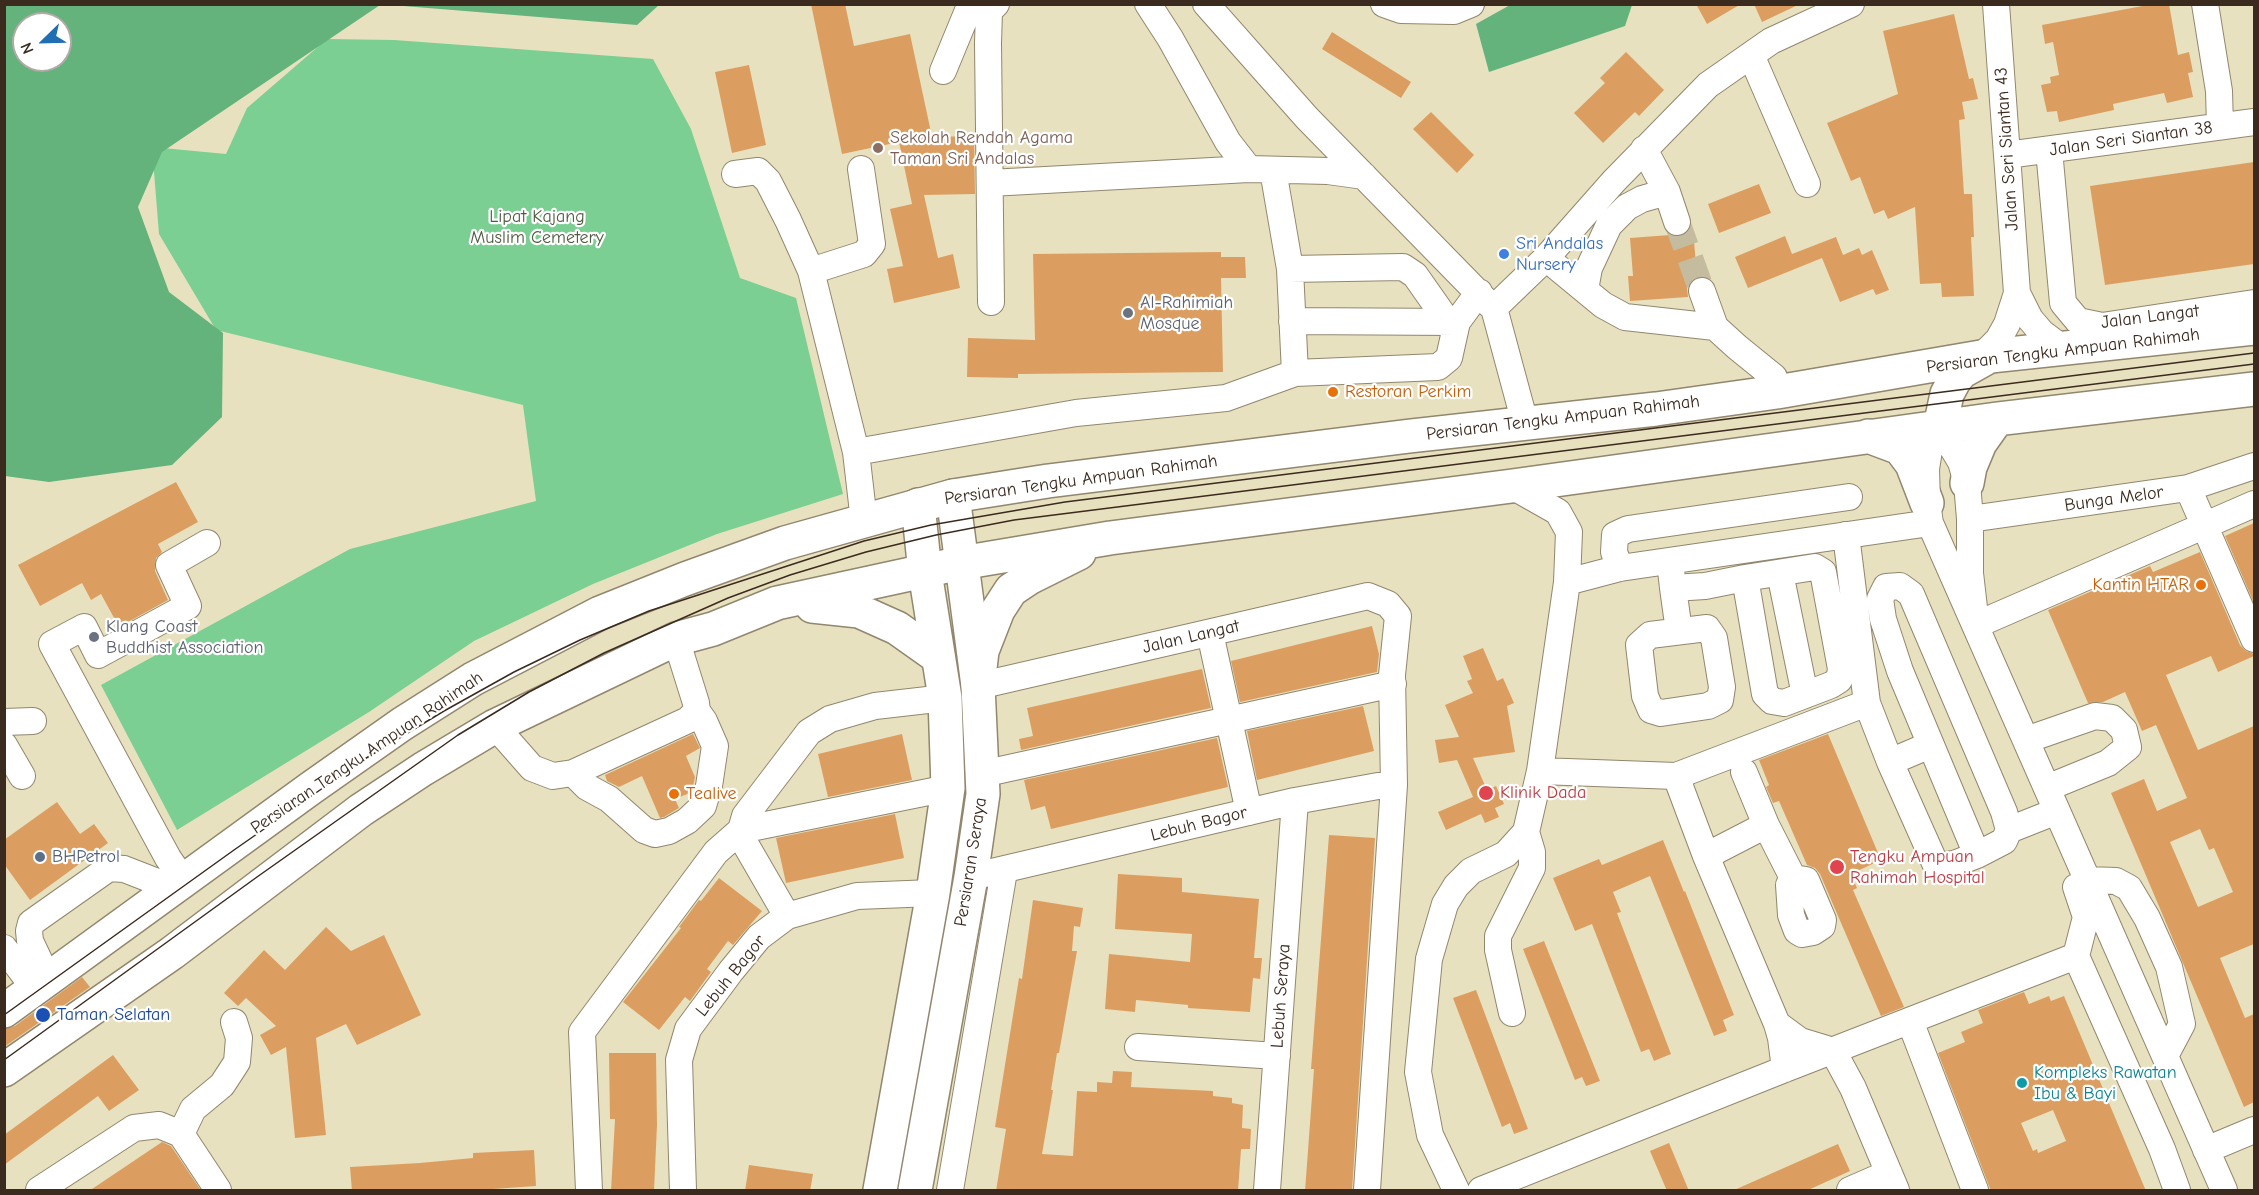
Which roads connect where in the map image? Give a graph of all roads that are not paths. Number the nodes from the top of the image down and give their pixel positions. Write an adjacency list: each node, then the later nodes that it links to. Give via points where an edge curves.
1 (996, 4): 21 (street, via 989,11)
2 (1148, 4): 18 (street, via 1228,142)
3 (1206, 4): 20 (street)
4 (1384, 4): 5 (street, via 1401,10 1454,11)
5 (1471, 4)
6 (1851, 4): 10 (street, via 1771,41)
7 (1996, 4): 16 (street, Jalan Seri Siantan 43)
8 (2205, 4): 13 (street, via 2219,91)
9 (969, 8): 11 (street)
10 (1751, 55): 14 (street, via 1708,85); 22 (street)
11 (943, 70)
12 (2254, 122): 13 (street, Jalan Seri Siantan 38)
13 (2220, 126): 15 (street, Jalan Seri Siantan 38)
14 (1644, 149): 23 (street); 25 (street)
15 (2049, 150): 16 (street, Jalan Seri Siantan 38); 33 (street, Jalan Langat, via 2063,303 2078,321 2102,326)
16 (2007, 155): 30 (street, Jalan Seri Siantan 43)
17 (861, 169): 27 (street, via 872,244 864,254)
18 (1261, 170): 20 (street); 21 (street); 26 (street)
19 (735, 174): 27 (street, via 758,171 768,180)
20 (1364, 176): 31 (street)
21 (990, 183): 32 (street)
22 (1808, 184)
23 (1667, 192): 24 (street); 28 (street, via 1627,207 1609,225 1589,268)
24 (1677, 222)
25 (1546, 258): 28 (street); 31 (street)
26 (1290, 269): 34 (street); 35 (street, via 1403,267 1415,274)
27 (811, 271): 48 (street)
28 (1585, 290): 36 (street, via 1625,317)
29 (1702, 291): 36 (street)
30 (2017, 293): 38 (street, via 2030,319); 39 (street, via 2007,324)
31 (1486, 300): 35 (street); 45 (street)
32 (991, 302)
33 (2254, 303)
34 (1292, 321): 35 (street); 40 (street)
35 (1453, 322): 40 (street, via 1449,358 1438,367)
36 (1715, 327): 43 (street, via 1774,377)
37 (2254, 328): 38 (main road, Persiaran Tengku Ampuan Rahimah)
38 (2062, 348): 39 (main road, Persiaran Tengku Ampuan Rahimah)
39 (1986, 356): 41 (main road, Persiaran Tengku Ampuan Rahimah); 46 (main road, via 1954,381)
40 (1295, 372): 48 (street, via 1226,398 1076,413)
41 (1883, 374): 43 (main road, Persiaran Tengku Ampuan Rahimah); 46 (main road, via 1911,380 1924,389)
42 (2254, 389): 44 (main road)
43 (1777, 392): 45 (main road, Persiaran Tengku Ampuan Rahimah)
44 (1996, 419): 46 (main road); 50 (main road, via 1980,443)
45 (1525, 423): 53 (main road, Persiaran Tengku Ampuan Rahimah)
46 (1940, 427): 47 (main road); 50 (street, via 1961,462); 57 (street, via 1930,444 1926,470)
47 (1868, 436): 51 (main road); 57 (main road, via 1900,448 1912,464)
48 (856, 452): 59 (street)
49 (2254, 466): 52 (street, Bunga Melor)
50 (1967, 483): 58 (street)
51 (1512, 486): 62 (main road); 70 (street, via 1558,512 1569,532)
52 (2188, 488): 58 (street, Bunga Melor); 60 (street)
53 (953, 496): 56 (main road, Persiaran Tengku Ampuan Rahimah); 65 (main road, Persiaran Seraya)
54 (1849, 497): 66 (street, via 1628,529 1615,534 1614,552)
55 (2254, 504): 60 (street)
56 (918, 506): 59 (main road, Persiaran Tengku Ampuan Rahimah); 67 (main road, Persiaran Seraya)
57 (1928, 513): 61 (street); 73 (street)
58 (1970, 519): 73 (street, via 1970,573)
59 (864, 521): 115 (main road, Persiaran Tengku Ampuan Rahimah, via 785,543 600,613 473,679 402,724)
60 (2204, 527): 73 (street); 77 (street)
61 (1846, 535): 64 (street); 83 (street)
62 (1110, 538): 65 (main road); 80 (main road, via 1011,590 998,609 982,651)
63 (207, 543): 115 (street, via 169,565 188,606 98,655 84,627 52,644 168,858)
64 (1670, 561): 66 (street); 71 (street)
65 (961, 563): 67 (main road); 80 (main road, Persiaran Seraya)
66 (1620, 568): 70 (street)
67 (925, 572): 72 (main road); 78 (main road, Persiaran Seraya)
68 (1780, 573): 69 (street); 81 (street); 81 (street, via 1815,567 1823,572 1841,669 1839,680)
69 (1745, 578): 71 (street); 81 (street, via 1765,694 1772,701 1784,703)
70 (1567, 582): 93 (street)
71 (1673, 588): 74 (street)
72 (777, 603): 76 (main road, via 713,629); 78 (main road, via 859,610 897,628)
73 (1976, 625): 89 (street)
74 (1679, 631)
75 (1210, 633): 79 (street, Jalan Langat, via 1368,596 1388,604 1398,616); 80 (street, Jalan Langat); 85 (street)
76 (676, 639): 84 (street); 88 (main road)
77 (2254, 639)
78 (939, 657): 82 (main road, Persiaran Seraya)
79 (1393, 684): 85 (street); 99 (street)
80 (978, 686): 96 (main road, Persiaran Seraya)
81 (1805, 695)
82 (945, 698): 100 (main road, Persiaran Seraya); 105 (street, via 875,706 830,719 809,732 745,816)
83 (1867, 703): 92 (street); 98 (street)
84 (697, 711): 95 (street, via 688,720); 95 (street, via 715,746 709,786 703,806 669,831 644,831 609,798 587,787)
85 (1229, 720): 96 (street); 103 (street)
86 (33, 721): 87 (street)
87 (4, 722)
88 (495, 726): 95 (street, via 532,768 553,776); 135 (main road, via 362,810 172,953)
89 (2026, 740): 101 (street); 101 (street, via 2096,716 2112,718 2124,730 2128,747)
90 (4, 745): 97 (street)
91 (1930, 745): 92 (street); 106 (street, via 1883,619 1880,599 1886,587 1900,586 1911,594); 109 (street)
92 (1890, 762): 109 (street, via 1935,863 1954,864)
93 (1540, 771): 98 (street); 107 (street)
94 (1744, 772): 104 (street)
95 (573, 773)
96 (982, 774): 112 (main road, Persiaran Seraya, via 983,794)
97 (22, 776)
98 (1676, 776): 110 (street)
99 (1394, 785): 102 (street, Lebuh Bagor); 148 (street)
100 (948, 788): 105 (street); 116 (main road, Persiaran Seraya)
101 (2052, 799): 106 (street); 108 (street)
102 (1294, 801): 103 (street, Lebuh Bagor); 131 (street, Lebuh Seraya)
103 (1249, 812): 111 (street, Lebuh Bagor)
104 (1766, 825): 110 (street); 113 (street)
105 (741, 830): 117 (street); 142 (street, via 716,852 582,1032)
106 (2009, 830): 109 (street, via 2004,841)
107 (1526, 832): 124 (street, via 1533,852 1532,868 1498,936); 149 (street, via 1506,854 1471,870 1456,886 1445,904 1430,959 1418,1072 1430,1135)
108 (2074, 848): 114 (street); 121 (street, via 2072,876 2086,917)
109 (1977, 855)
110 (1706, 856): 127 (street)
111 (1004, 871): 112 (street, Lebuh Bagor); 146 (street, Persiaran Seraya)
112 (970, 877): 133 (main road, Persiaran Seraya)
113 (1793, 878)
114 (2088, 880): 132 (street); 132 (street, via 2116,881 2129,888 2169,967 2182,1024)
115 (178, 884): 118 (street, via 109,868); 122 (main road, Persiaran Tengku Ampuan Rahimah)
116 (933, 893): 117 (street, Lebuh Bagor, via 857,896); 130 (main road, Persiaran Seraya)
117 (787, 916): 143 (street, Lebuh Bagor, via 759,937 688,1029 680,1060)
118 (31, 923): 119 (street); 122 (street, via 30,941)
119 (4, 943)
120 (4, 948): 122 (street)
121 (2076, 956): 125 (street); 153 (street)
122 (41, 984): 123 (main road, Persiaran Tengku Ampuan Rahimah)
123 (4, 1011)
124 (1512, 1013)
125 (1910, 1021): 129 (street); 152 (street)
126 (234, 1022): 137 (street, via 239,1038 237,1062 222,1085 192,1109)
127 (1777, 1024): 129 (street, via 1800,1041); 134 (street)
128 (1138, 1047): 131 (street)
129 (1833, 1051): 134 (street); 139 (street)
130 (904, 1055): 133 (main road); 144 (main road, Persiaran Seraya)
131 (1277, 1056): 147 (street, Lebuh Seraya)
132 (2165, 1056): 138 (street)
133 (936, 1062): 145 (main road, Persiaran Seraya)
134 (1785, 1069): 150 (street)
135 (4, 1070)
136 (2254, 1130): 138 (street)
137 (180, 1134): 140 (street, via 159,1125 134,1128); 141 (street)
138 (2206, 1150): 154 (street)
139 (1893, 1182): 151 (street)
140 (39, 1191)
141 (218, 1191)
142 (589, 1191)
143 (683, 1191)
144 (880, 1191)
145 (915, 1191)
146 (950, 1191)
147 (1267, 1191)
148 (1367, 1191)
149 (1456, 1191)
150 (1481, 1191)
151 (1850, 1191)
152 (1975, 1191)
153 (2177, 1191)
154 (2224, 1191)

